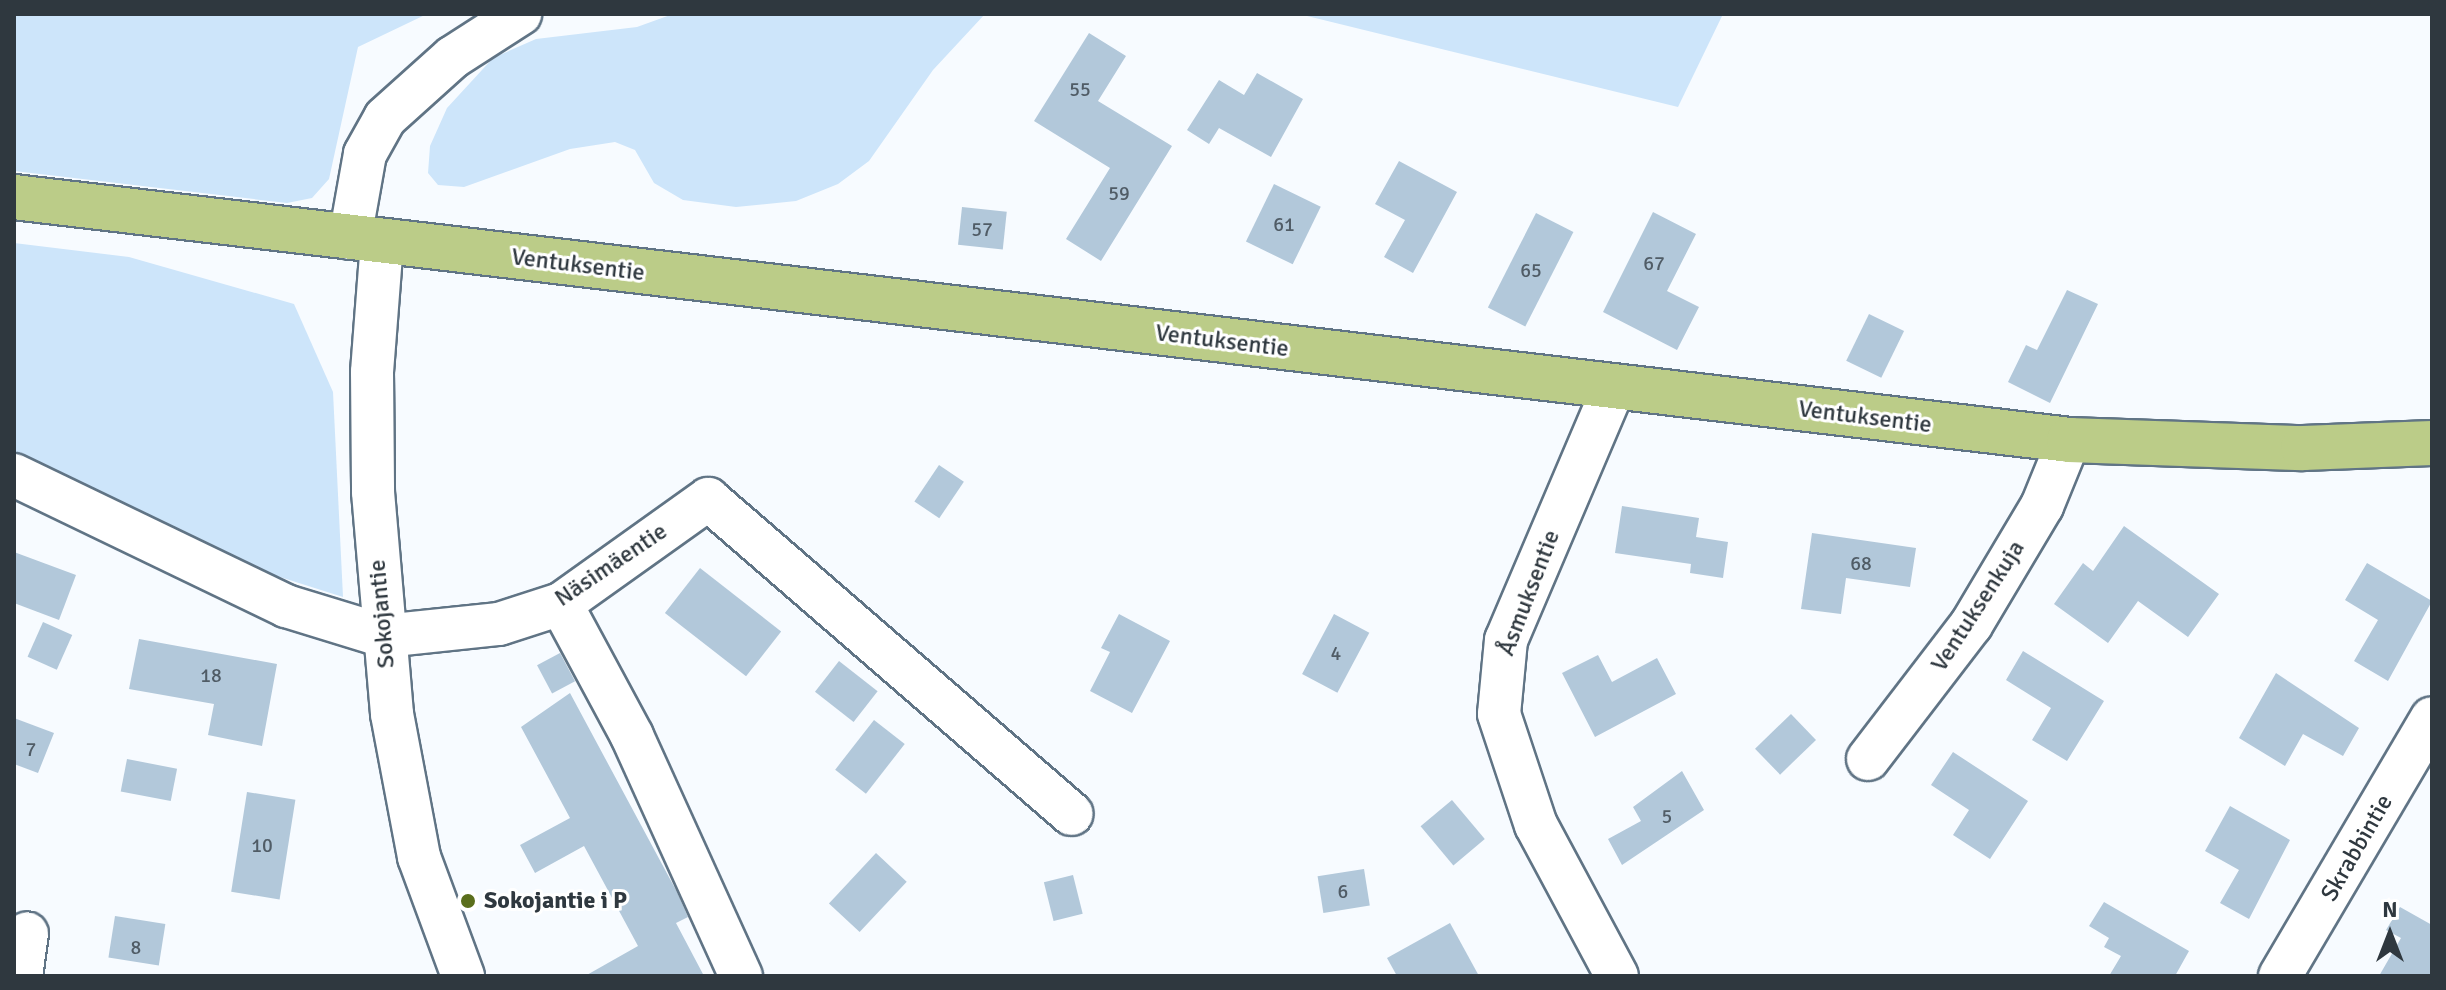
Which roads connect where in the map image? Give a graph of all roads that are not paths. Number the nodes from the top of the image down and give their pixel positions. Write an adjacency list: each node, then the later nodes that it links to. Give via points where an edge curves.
1 (520, 14): 3 (street, Sokojantie, via 453,57 385,118 365,154)
2 (14, 197): 3 (main road, Ventuksentie)
3 (366, 240): 4 (main road, Ventuksentie); 9 (street, Sokojantie)
4 (1614, 387): 5 (main road, Ventuksentie); 17 (street, Åsmuksentie, via 1506,640 1499,714 1536,825)
5 (2069, 440): 6 (main road, Ventuksentie, via 2303,448); 11 (street, Ventuksenkuja, via 2042,506 1971,625)
6 (2432, 443)
7 (14, 475): 9 (street, Näsimäentie, via 286,606)
8 (561, 604): 9 (street, Näsimäentie, via 499,624); 12 (street, Näsimäentie, via 708,499); 16 (street, via 632,736)
9 (384, 636): 15 (street, Sokojantie, via 404,791 419,857)
10 (2432, 718): 18 (street, Skrabbintie)
11 (1868, 759)
12 (1072, 814)
13 (27, 933): 14 (street)
14 (21, 976)
15 (463, 976)
16 (741, 976)
17 (1617, 976)
18 (2280, 976)

